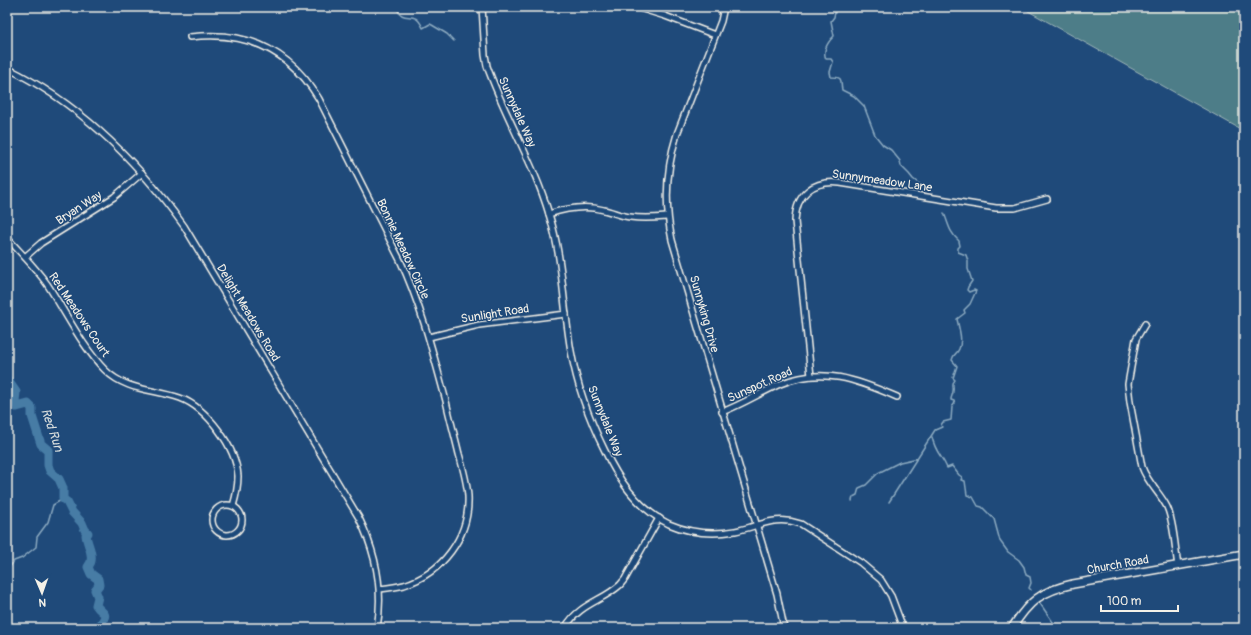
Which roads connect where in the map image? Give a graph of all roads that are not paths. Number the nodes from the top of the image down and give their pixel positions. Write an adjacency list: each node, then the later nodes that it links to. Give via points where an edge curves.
1 (636, 7): 4 (street)
2 (724, 7): 4 (street, Sunnyking Drive)
3 (483, 8): 9 (street, Sunnydale Way, via 485,55 488,66)
4 (715, 35): 10 (street, Sunnyking Drive, via 672,151 667,184)
5 (190, 37): 15 (street, Bonnie Meadow Circle, via 227,35 259,44 282,57 309,83 409,279)
6 (7, 68): 7 (street, Delight Meadows Road, via 80,114)
7 (142, 173): 12 (street, Bryan Way, via 109,200); 24 (street, Delight Meadows Road, via 196,245 360,518 373,550)
8 (1046, 199): 16 (street, Sunnymeadow Lane, via 1015,208 996,208 840,183 826,182 810,188 798,202 795,221)
9 (549, 214): 10 (street, via 582,207 629,217); 13 (street, Sunnydale Way, via 556,240)
10 (667, 217): 18 (street, Sunnyking Drive)
11 (7, 238): 12 (street, Red Meadows Court)
12 (25, 256): 19 (street, Red Meadows Court, via 47,284 92,355 106,372 132,387 188,401 211,421 230,450 236,467 238,482)
13 (566, 314): 15 (street, Sunlight Road, via 479,325); 20 (street, Sunnydale Way, via 578,382 598,437 628,491 642,506)
14 (1145, 324): 23 (street, via 1136,339 1129,379 1130,402 1142,467 1168,511)
15 (428, 337): 24 (street, Bonnie Meadow Circle, via 465,479 468,496 466,518 455,546 435,569 412,582)
16 (811, 376): 17 (street, Sunspot Road, via 835,376 856,380); 18 (street, Sunspot Road, via 781,384)
17 (897, 397)
18 (722, 412): 21 (street, Sunnyking Drive)
19 (233, 506): 19 (street, via 240,512 241,526 231,534 221,534 212,523 214,512 222,505)
20 (659, 518): 21 (street, Sunnydale Way, via 681,528 703,533 726,532); 26 (street, via 620,585 582,608)
21 (755, 525): 27 (street, Sunnyking Drive); 28 (street, Sunnydale Way, via 777,520 797,523 810,529 873,572 896,606)
22 (1244, 554): 23 (street, Church Road)
23 (1178, 566): 29 (street, Church Road, via 1073,584 1049,591 1030,603)
24 (380, 589): 25 (street, Delight Meadows Road)
25 (377, 628)
26 (566, 628)
27 (784, 628)
28 (903, 628)
29 (1012, 628)

